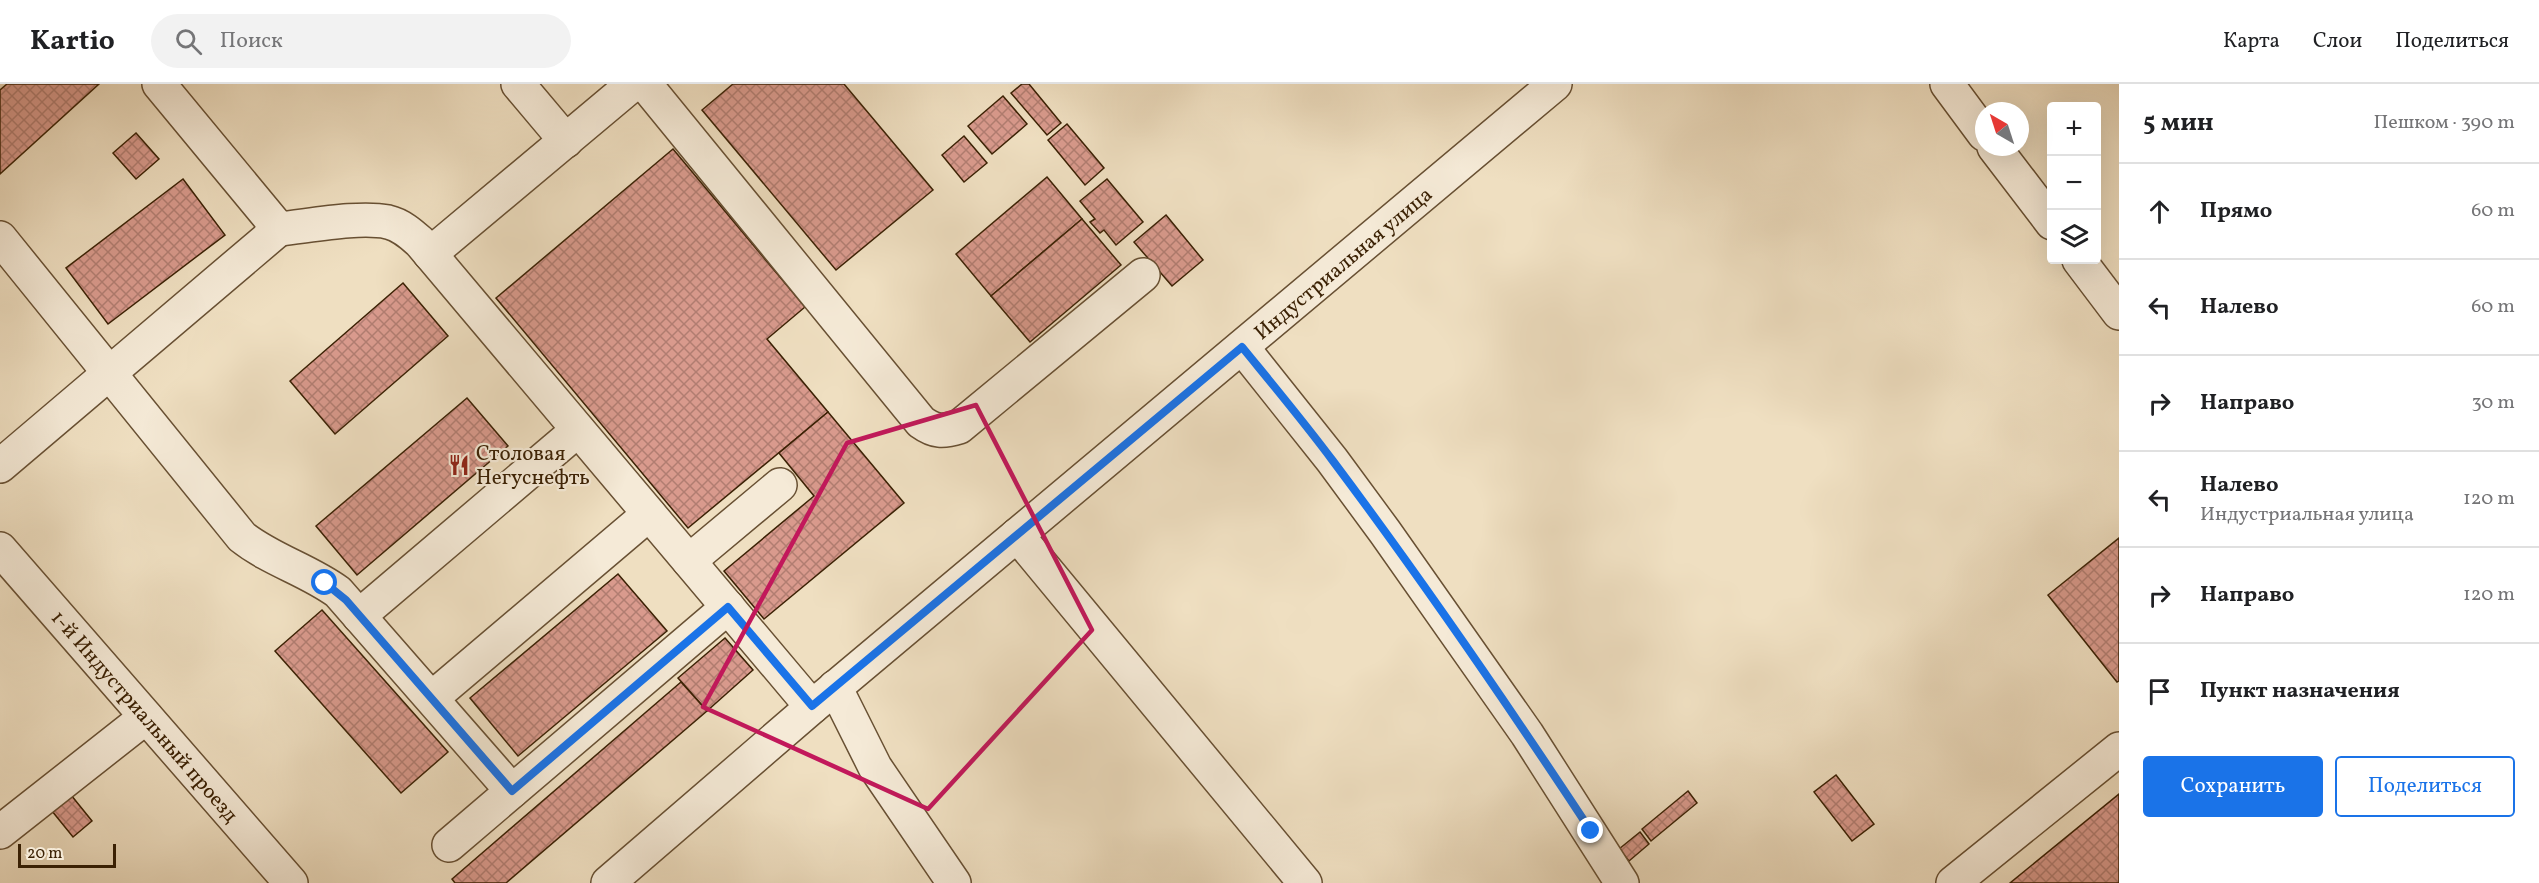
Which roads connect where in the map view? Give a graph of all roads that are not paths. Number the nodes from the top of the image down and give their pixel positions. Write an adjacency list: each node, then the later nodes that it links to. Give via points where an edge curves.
1 (159, 84): 11 (street)
2 (518, 84): 8 (street)
3 (633, 84): 8 (street)
4 (645, 84): 15 (street, via 921,422 933,431 959,427)
5 (1555, 84): 17 (street, Индустриальная улица)
6 (1947, 84): 7 (street)
7 (1975, 122)
8 (566, 141): 13 (street)
9 (2001, 156): 10 (street)
10 (2047, 216)
11 (279, 229): 13 (street, via 389,223 405,229); 18 (street)
12 (0, 238): 18 (street)
13 (430, 254): 19 (street)
14 (2082, 264): 16 (street)
15 (1143, 274)
16 (2119, 313)
17 (1242, 347): 23 (street, Индустриальная улица); 39 (street, via 1392,542 1527,734)
18 (110, 372): 20 (street); 27 (street, via 242,537 325,583)
19 (578, 430): 22 (street); 27 (street)
20 (0, 466)
21 (780, 485): 25 (street)
22 (649, 514): 25 (street); 29 (street)
23 (1017, 535): 28 (street, Индустриальная улица); 38 (street)
24 (0, 549): 30 (street, 1-й Индустриальный проезд)
25 (689, 561): 26 (street)
26 (728, 607): 28 (street); 32 (street)
27 (359, 616): 29 (street)
28 (824, 697): 35 (street); 37 (street, Индустриальная улица)
29 (432, 699): 32 (street)
30 (146, 717): 33 (street); 36 (street, 1-й Индустриальный проезд)
31 (2119, 749): 40 (street)
32 (512, 791): 34 (street)
33 (0, 832)
34 (449, 845)
35 (950, 882)
36 (291, 883)
37 (608, 883)
38 (1305, 883)
39 (1622, 883)
40 (1953, 883)

